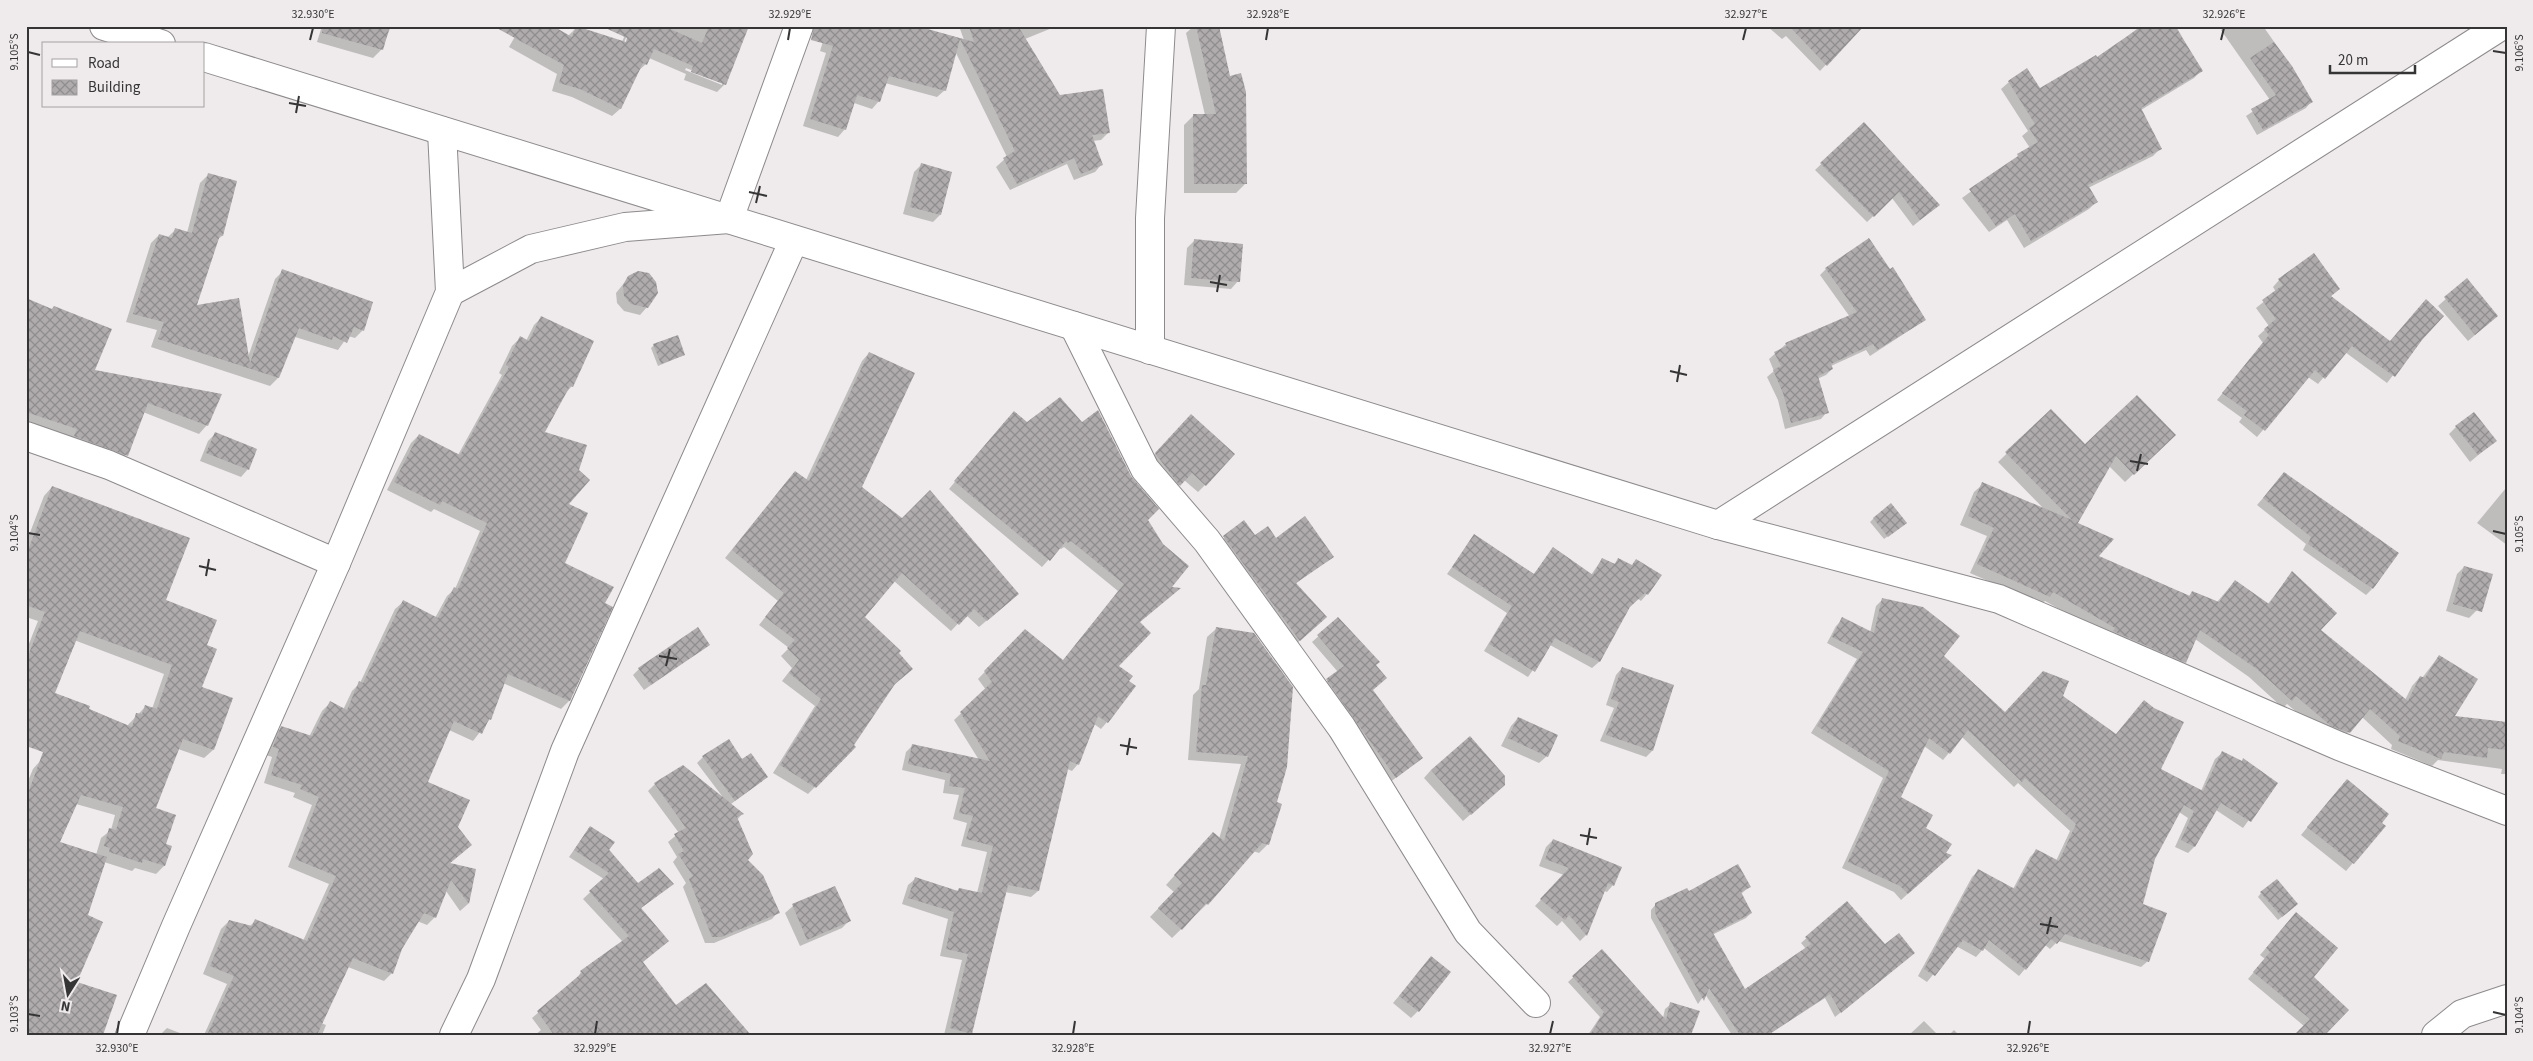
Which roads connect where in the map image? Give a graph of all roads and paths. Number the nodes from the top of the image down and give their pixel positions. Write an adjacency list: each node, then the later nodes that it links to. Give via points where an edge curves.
1 (104, 26): 5 (street)
2 (799, 26): 8 (street)
3 (1161, 26): 12 (street, via 1150,218)
4 (2501, 26): 14 (street)
5 (155, 42)
6 (205, 57): 7 (street)
7 (442, 131): 8 (street); 10 (street)
8 (729, 219): 9 (street); 10 (street, via 625,227 531,249)
9 (794, 240): 11 (street); 20 (street, via 565,751 481,979)
10 (450, 292): 15 (street)
11 (1074, 326): 12 (street); 18 (street, via 1145,469 1208,541 1342,728 1468,932)
12 (1150, 350): 14 (street)
13 (26, 436): 15 (street, via 109,465)
14 (1718, 525): 16 (street, via 1999,599 2339,746)
15 (336, 563): 19 (street)
16 (2501, 804)
17 (2507, 1000): 21 (street, via 2462,1014)
18 (1536, 1004)
19 (130, 1035)
20 (454, 1035)
21 (2436, 1035)

